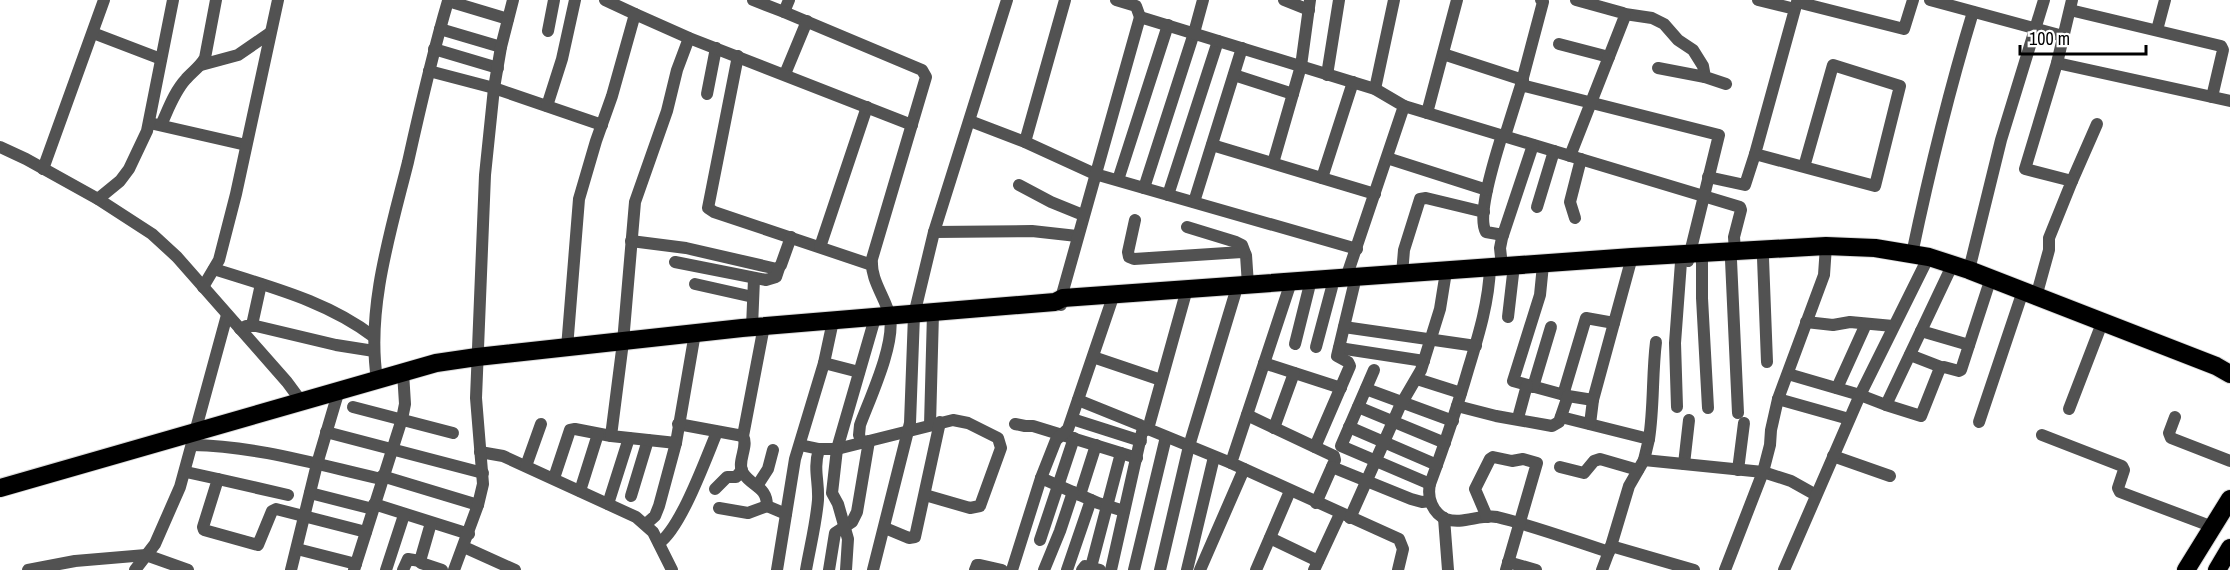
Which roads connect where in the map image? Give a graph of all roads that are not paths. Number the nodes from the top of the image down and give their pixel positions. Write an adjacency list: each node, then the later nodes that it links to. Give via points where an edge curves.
1 (104, 0): 40 (street)
2 (173, 0): 54 (street)
3 (216, 0): 56 (street)
4 (278, 0): 41 (street)
5 (513, 0): 33 (street)
6 (554, 0): 39 (street)
7 (576, 0): 75 (street)
8 (606, 0): 31 (street)
9 (753, 0): 28 (street)
10 (1007, 0): 79 (street)
11 (1065, 0): 85 (street)
12 (1116, 0): 29 (street)
13 (1203, 0): 42 (street)
14 (1284, 0): 26 (street)
15 (1339, 0): 63 (street)
16 (1394, 0): 69 (street)
17 (1457, 0): 51 (street)
18 (1540, 0): 66 (street, via 1543,2)
19 (1576, 0): 32 (street)
20 (1758, 0): 25 (street)
21 (1912, 0): 25 (street, via 1904,30)
22 (1930, 0): 30 (street)
23 (2044, 0): 36 (street)
24 (2165, 0): 38 (street)
25 (1796, 4): 91 (street)
26 (1309, 5): 57 (street)
27 (2071, 5): 38 (street); 43 (street)
28 (787, 6): 34 (street)
29 (1138, 8): 35 (street); 97 (street)
30 (1973, 12): 36 (street); 127 (street, via 1927,185)
31 (634, 14): 44 (street); 82 (street)
32 (1625, 14): 53 (street); 64 (street, via 1664,24 1693,50)
33 (508, 19): 37 (street, via 448,2); 47 (street)
34 (807, 21): 61 (street); 83 (street, via 925,73)
35 (1168, 25): 42 (street); 100 (street)
36 (2035, 28): 43 (street); 136 (street, via 2001,140)
37 (440, 29): 47 (street); 50 (street)
38 (2157, 30): 72 (street, via 2222,48)
39 (548, 31)
40 (93, 33): 54 (street); 96 (street)
41 (270, 33): 56 (street, via 238,55); 86 (street)
42 (1194, 33): 45 (street); 103 (street)
43 (2063, 36): 55 (street)
44 (689, 38): 48 (street); 120 (street, via 635,202)
45 (1218, 41): 49 (street); 106 (street)
46 (1559, 44): 53 (street)
47 (501, 47): 58 (street)
48 (716, 48): 52 (street); 70 (street)
49 (1242, 48): 57 (street); 62 (street)
50 (434, 49): 58 (street); 60 (street)
51 (1443, 54): 66 (street); 78 (street)
52 (738, 56): 61 (street); 119 (street, via 708,208)
53 (1609, 57): 74 (street)
54 (161, 59): 80 (street)
55 (2057, 63): 72 (street); 101 (street, via 2025,169)
56 (201, 65): 80 (street, via 186,78)
57 (1301, 66): 63 (street); 71 (street)
58 (498, 68): 68 (street)
59 (1658, 68): 64 (street)
60 (429, 71): 68 (street); 171 (street, via 392,226)
61 (785, 74): 77 (street)
62 (1234, 75): 71 (street); 87 (street)
63 (1328, 75): 65 (street)
64 (1705, 77): 67 (street)
65 (1353, 82): 69 (street); 99 (street)
66 (1522, 82): 74 (street); 84 (street)
67 (1726, 84)
68 (494, 88): 75 (street); 183 (street, via 485,175)
69 (1375, 89): 76 (street)
70 (707, 94)
71 (1293, 94): 94 (street)
72 (2212, 97): 73 (street)
73 (2230, 101)
74 (1591, 103): 92 (street); 98 (street, via 1719,135)
75 (547, 106): 82 (street)
76 (1404, 106): 78 (street); 93 (street)
77 (867, 107): 83 (street); 121 (street)
78 (1427, 113): 84 (street)
79 (970, 121): 85 (street); 116 (street)
80 (155, 124): 86 (street); 108 (street, via 120,181)
81 (2097, 124): 101 (street)
82 (602, 125): 179 (street, via 579,200)
83 (912, 125): 131 (street)
84 (1503, 136): 88 (street); 104 (street)
85 (1025, 142): 97 (street)
86 (246, 144): 134 (street)
87 (1212, 145): 94 (street); 109 (street)
88 (1533, 145): 90 (street); 117 (street)
89 (0, 147): 96 (street)
90 (1554, 151): 92 (street); 110 (street)
91 (1755, 154): 95 (street); 98 (street, via 1745,185)
92 (1575, 157): 107 (street); 113 (street, via 1570,202)
93 (1387, 158): 104 (street); 105 (street)
94 (1273, 163): 99 (street)
95 (1804, 167): 95 (street, via 1875,186 1900,86 1833,65)
96 (44, 169): 108 (street)
97 (1095, 174): 100 (street); 112 (street)
98 (1708, 177): 107 (street)
99 (1322, 178): 105 (street)
100 (1118, 180): 103 (street)
101 (2072, 181): 150 (street, via 2049,238 2049,250)
102 (1019, 185): 112 (street)
103 (1144, 188): 106 (street)
104 (1487, 190): 111 (street)
105 (1375, 194): 122 (street)
106 (1168, 195): 109 (street)
107 (1704, 195): 125 (street, via 1741,208); 128 (street)
108 (98, 199): 145 (street, via 152,234)
109 (1194, 202): 122 (street)
110 (1537, 207)
111 (1484, 212): 117 (street, via 1485,230); 138 (street, via 1420,199 1404,250)
112 (1083, 215): 118 (street)
113 (1575, 218)
114 (1135, 220): 124 (street, via 1128,252 1131,258)
115 (1187, 227): 124 (street, via 1242,245)
116 (934, 232): 118 (street, via 1032,231); 156 (street)
117 (1503, 235): 135 (street)
118 (1077, 236): 153 (street)
119 (791, 237): 121 (street); 132 (street)
120 (631, 241): 132 (street); 173 (street)
121 (820, 247): 131 (street)
122 (1357, 249): 141 (street)
123 (1826, 250): 125 (highway); 126 (highway); 127 (highway, via 1875,248); 160 (street, via 1824,274)
124 (1245, 253): 148 (street)
125 (1733, 255): 126 (highway); 128 (highway); 281 (street, via 1741,418)
126 (1763, 258): 186 (street)
127 (1918, 259): 136 (highway, via 1929,257); 137 (highway); 163 (street)
128 (1690, 260): 129 (highway); 214 (street, via 1675,332); 217 (street, via 1702,298)
129 (1631, 261): 133 (highway); 161 (street)
130 (675, 262): 140 (street)
131 (872, 265): 157 (street)
132 (779, 268): 140 (street, via 773,279)
133 (1543, 268): 135 (highway); 199 (street, via 1536,312 1513,381)
134 (214, 269): 142 (street); 145 (street)
135 (1498, 270): 138 (highway); 139 (highway); 158 (street); 177 (street, via 1489,289)
136 (1969, 270): 150 (highway)
137 (1949, 273): 146 (highway); 168 (street)
138 (1402, 274): 141 (highway)
139 (1445, 278): 141 (highway); 172 (street)
140 (754, 279): 151 (street)
141 (1344, 283): 144 (highway); 147 (highway); 166 (street); 178 (street)
142 (261, 284): 164 (street); 171 (street, via 338,312)
143 (695, 284): 151 (street)
144 (1290, 286): 147 (highway); 148 (highway); 188 (street)
145 (203, 287): 155 (street)
146 (1988, 287): 150 (highway); 176 (street)
147 (1309, 288): 175 (street)
148 (1241, 289): 149 (highway); 258 (street)
149 (1186, 293): 152 (highway); 198 (street)
150 (2027, 296): 169 (highway); 194 (highway); 229 (street)
151 (753, 297): 165 (street)
152 (1113, 299): 153 (highway); 184 (street)
153 (1059, 302): 154 (highway)
154 (933, 313): 156 (highway); 232 (street)
155 (227, 315): 164 (street); 248 (street)
156 (914, 315): 157 (highway); 239 (street)
157 (882, 317): 159 (highway); 192 (street); 253 (street, via 886,353 860,425 859,435)
158 (1508, 317)
159 (833, 321): 165 (highway); 187 (street)
160 (1806, 322): 162 (street); 195 (street)
161 (1614, 323): 205 (street, via 1586,318); 209 (street)
162 (1866, 324): 163 (street); 201 (street)
163 (1893, 326): 206 (street)
164 (246, 327): 181 (street); 210 (street)
165 (758, 327): 170 (highway); 245 (street)
166 (1344, 327): 172 (street); 180 (street)
167 (1551, 327): 199 (street)
168 (1921, 331): 176 (street); 182 (street)
169 (2099, 331): 194 (highway, via 2209,372); 218 (street)
170 (695, 333): 173 (highway); 231 (street)
171 (375, 337): 181 (street)
172 (1430, 340): 177 (street); 185 (street)
173 (623, 342): 179 (highway); 244 (street)
174 (1656, 342): 250 (street)
175 (1295, 344)
176 (1969, 345): 189 (street, via 1960,371)
177 (1476, 346): 204 (street)
178 (1316, 347)
179 (567, 348): 183 (highway)
180 (1339, 348): 185 (street); 200 (street, via 1337,358 1350,366)
181 (374, 351): 197 (street)
182 (1910, 355): 189 (street); 212 (street)
183 (477, 357): 191 (highway); 264 (street)
184 (1094, 357): 198 (street); 208 (street)
185 (1424, 361): 196 (street)
186 (1767, 362)
187 (824, 363): 192 (street); 256 (street)
188 (1264, 363): 193 (street); 219 (street)
189 (1941, 367): 212 (street, via 1921,416)
190 (1374, 370): 202 (street)
191 (403, 372): 197 (highway); 223 (street)
192 (859, 372): 261 (street)
193 (1294, 372): 200 (street); 236 (street)
194 (2227, 373)
195 (1788, 374): 201 (street); 207 (street)
196 (1417, 379): 204 (street); 211 (street)
197 (377, 380): 203 (highway)
198 (1161, 380): 241 (street)
199 (1530, 386): 205 (street); 222 (street)
200 (1341, 388): 259 (street)
201 (1837, 388): 206 (street)
202 (1366, 389): 211 (street); 216 (street)
203 (339, 390): 210 (highway); 237 (street)
204 (1461, 393): 213 (street)
205 (1565, 395): 209 (street); 220 (street)
206 (1860, 395): 212 (street); 225 (street)
207 (1778, 399): 225 (street); 284 (street)
208 (1078, 400): 224 (street); 241 (street, via 1140,424)
209 (1593, 400): 234 (street)
210 (301, 401): 248 (highway)
211 (1402, 402): 227 (street); 228 (street)
212 (1886, 405)
213 (1457, 406): 222 (street); 227 (street)
214 (1677, 406)
215 (353, 407): 223 (street)
216 (1358, 407): 228 (street); 235 (street)
217 (1708, 408)
218 (2069, 409)
219 (1247, 415): 236 (street); 271 (street)
220 (1561, 417): 222 (street, via 1552,426); 234 (street)
221 (2175, 417): 270 (street, via 2171,438)
222 (1518, 418)
223 (402, 419): 240 (street); 262 (street)
224 (1071, 419): 241 (street); 246 (street)
225 (1849, 419): 266 (street)
226 (1689, 420): 273 (street)
227 (1453, 421): 255 (street)
228 (1393, 422): 252 (street); 255 (street)
229 (1979, 422)
230 (541, 424): 276 (street)
231 (678, 424): 238 (street); 254 (street)
232 (935, 424): 239 (street); 301 (street); 301 (street, via 953,420 977,427 998,438 1001,448 980,506 970,508)
233 (1016, 424): 246 (street)
234 (1590, 424): 250 (street)
235 (1349, 427): 252 (street); 269 (street, via 1341,446)
236 (1274, 428): 259 (street)
237 (326, 432): 262 (street); 272 (street)
238 (717, 432): 245 (street); 333 (street, via 676,523)
239 (908, 432): 253 (street); 327 (street)
240 (453, 433)
241 (1144, 433): 247 (street); 268 (street)
242 (598, 434): 244 (street); 287 (street, via 570,430); 296 (street)
243 (2042, 435): 325 (street, via 2122,465 2120,492)
244 (611, 436): 249 (street)
245 (744, 436): 280 (street)
246 (1069, 436): 257 (street); 288 (street, via 1056,440); 293 (street)
247 (1166, 436): 258 (street); 368 (street)
248 (194, 438): 272 (street); 282 (street); 294 (highway)
249 (629, 438): 251 (street); 309 (street)
250 (1649, 439): 275 (street)
251 (648, 440): 254 (street); 304 (street)
252 (1384, 441): 269 (street); 274 (street)
253 (866, 442): 261 (street); 326 (street, via 857,512)
254 (676, 443): 323 (street, via 657,512)
255 (1445, 443): 274 (street)
256 (800, 445): 260 (street); 316 (street)
257 (1096, 445): 265 (street); 302 (street)
258 (1189, 447): 267 (street); 369 (street)
259 (1315, 447): 277 (street, via 1334,456)
260 (819, 449): 261 (street); 306 (street, via 815,467)
261 (837, 449): 300 (street)
262 (392, 450): 283 (street); 286 (street)
263 (773, 450): 292 (street, via 768,469)
264 (480, 452): 276 (street); 283 (street)
265 (1121, 453): 268 (street); 311 (street)
266 (1833, 456): 285 (street); 303 (street)
267 (1214, 457): 271 (street); 370 (street)
268 (1137, 458): 315 (street)
269 (1376, 460): 290 (street); 291 (street)
270 (2230, 461)
271 (1231, 463): 279 (street)
272 (317, 464): 286 (street); 298 (street)
273 (1684, 464): 275 (street); 281 (street)
274 (1437, 465): 291 (street)
275 (1641, 465): 278 (street, via 1600,459 1584,473); 336 (street, via 1629,486)
276 (526, 466): 287 (street)
277 (1332, 467): 290 (street); 308 (street)
278 (1560, 467)
279 (1244, 469): 297 (street); 371 (street)
280 (742, 470): 292 (street); 295 (street)
281 (1738, 470): 284 (street)
282 (186, 472): 289 (street); 340 (street, via 163,528)
283 (483, 472): 310 (street)
284 (1763, 472): 303 (street); 378 (street)
285 (1890, 476)
286 (382, 478): 310 (street); 313 (street)
287 (554, 478): 296 (street)
288 (1041, 478): 293 (street); 330 (street)
289 (218, 479): 299 (street); 318 (street, via 204,530 258,545 273,509)
290 (1366, 482): 307 (street, via 1415,501); 319 (street)
291 (1430, 484): 307 (street)
292 (757, 486): 312 (street, via 767,496)
293 (1059, 486): 302 (street); 332 (street)
294 (0, 488)
295 (715, 489)
296 (580, 491): 309 (street)
297 (1290, 491): 308 (street); 331 (street)
298 (310, 493): 313 (street); 318 (street)
299 (288, 495)
300 (833, 495): 306 (street); 326 (street)
301 (925, 495): 327 (street, via 915,537)
302 (1081, 495): 311 (street); 334 (street); 339 (street)
303 (1816, 495): 379 (street)
304 (631, 496)
305 (2230, 499): 325 (highway)
306 (818, 500): 358 (street)
307 (1431, 501): 321 (street)
308 (1316, 503): 319 (street)
309 (608, 504): 323 (street)
310 (478, 505): 329 (street)
311 (1106, 505): 315 (street); 346 (street)
312 (767, 506): 314 (street, via 748,513); 316 (street)
313 (373, 507): 317 (street); 328 (street)
314 (719, 508)
315 (1125, 511): 367 (street)
316 (786, 514): 357 (street)
317 (404, 515): 322 (street); 351 (street)
318 (305, 516): 328 (street); 338 (street)
319 (1345, 516): 342 (street); 373 (street, via 1401,541)
320 (1487, 517): 321 (street); 324 (street); 324 (street, via 1475,489 1490,459 1523,459 1538,465)
321 (1444, 518): 374 (street)
322 (431, 523): 329 (street); 341 (street)
323 (646, 524): 333 (street)
324 (1519, 524): 336 (street); 344 (street)
325 (2213, 526): 380 (highway)
326 (845, 527): 359 (street, via 835,533); 360 (street)
327 (885, 528): 361 (street)
328 (366, 532): 345 (street)
329 (469, 534): 335 (street)
330 (1024, 534): 332 (street); 364 (street)
331 (1270, 538): 342 (street); 372 (street)
332 (1040, 540): 334 (street)
333 (659, 543): 356 (street)
334 (1053, 545): 339 (street); 365 (street)
335 (464, 547): 354 (street); 355 (street)
336 (1610, 548): 343 (street); 376 (street)
337 (2230, 548): 381 (highway)
338 (297, 549): 345 (street); 350 (street)
339 (1072, 552): 366 (street)
340 (146, 555): 347 (street, via 75,561); 348 (street); 349 (street)
341 (420, 561): 352 (street, via 408,559); 353 (street)
342 (1316, 565)
343 (1659, 565): 377 (street)
344 (1507, 566): 375 (street)
345 (355, 567)
346 (1091, 569)
347 (28, 570)
348 (135, 570)
349 (188, 570)
350 (291, 570)
351 (386, 570)
352 (403, 570)
353 (442, 570)
354 (455, 570)
355 (515, 570)
356 (672, 570)
357 (777, 570)
358 (806, 570)
359 (829, 570)
360 (846, 570)
361 (873, 570)
362 (975, 570): 363 (street, via 977,565)
363 (1002, 570)
364 (1012, 570)
365 (1044, 570)
366 (1067, 570)
367 (1111, 570)
368 (1134, 570)
369 (1160, 570)
370 (1187, 570)
371 (1200, 570)
372 (1256, 570)
373 (1398, 570)
374 (1448, 570)
375 (1536, 570)
376 (1602, 570)
377 (1694, 570)
378 (1725, 570)
379 (1784, 570)
380 (2186, 570)
381 (2217, 570)

